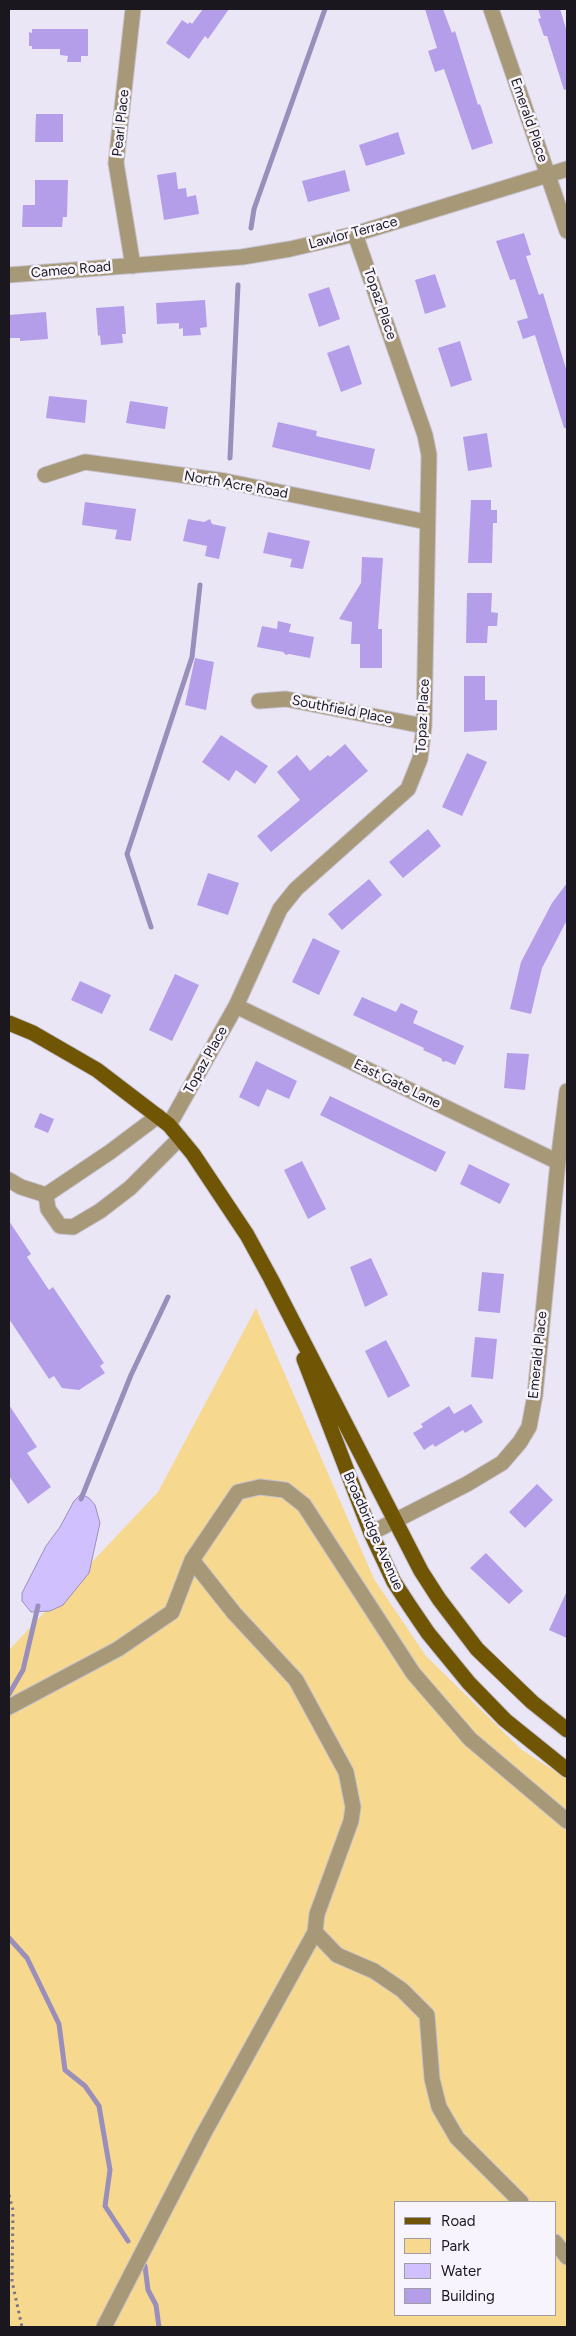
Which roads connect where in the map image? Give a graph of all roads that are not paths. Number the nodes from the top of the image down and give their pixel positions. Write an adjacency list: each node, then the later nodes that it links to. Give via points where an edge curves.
1 (133, 9): 7 (street, Pearl Place, via 116,163)
2 (491, 9): 4 (street, Emerald Place)
3 (567, 169): 4 (street, Lawlor Terrace)
4 (548, 175): 5 (street, Emerald Place); 6 (street, Lawlor Terrace)
5 (567, 231)
6 (355, 234): 7 (street, Lawlor Terrace, via 242,258); 10 (street, Topaz Place, via 425,435 430,462)
7 (133, 266): 8 (street, Cameo Road)
8 (9, 275)
9 (45, 476): 10 (street, North Acre Road, via 85,462 225,481)
10 (427, 522): 12 (street, Topaz Place)
11 (259, 701): 12 (street, Southfield Place, via 286,699)
12 (424, 726): 13 (street, Topaz Place, via 420,759 408,789 287,899)
13 (236, 1006): 16 (street, Topaz Place); 18 (street, East Gate Lane)
14 (9, 1023): 16 (main road, Broadbridge Avenue, via 98,1070)
15 (567, 1091): 18 (street, Emerald Place)
16 (163, 1120): 17 (main road, Broadbridge Avenue); 20 (street)
17 (180, 1138): 20 (street, via 130,1188 73,1227 60,1226 48,1209); 21 (main road, Broadbridge Avenue, via 247,1235)
18 (558, 1162): 22 (street, Emerald Place, via 529,1427 502,1463)
19 (9, 1180): 20 (street)
20 (46, 1194)
21 (280, 1297): 22 (main road, Broadbridge Avenue); 23 (main road, Broadbridge Avenue)
22 (396, 1522): 23 (street, Emerald Place); 26 (main road, Broadbridge Avenue, via 421,1571 477,1649 532,1702)
23 (371, 1533): 27 (main road, Broadbridge Avenue, via 394,1582 444,1654 504,1720)
24 (192, 1560): 25 (street, via 172,1612 118,1649); 28 (street, via 238,1492 260,1487 285,1490 304,1505 413,1673 470,1739); 29 (street, via 234,1613 296,1680 346,1772 353,1807 352,1821 317,1914)
25 (9, 1707)
26 (567, 1730)
27 (567, 1770)
28 (567, 1821)
29 (315, 1932): 30 (street, via 337,1955 374,1971 402,1990 427,2015 432,2079 438,2107 457,2138); 33 (street, via 203,2135)
30 (520, 2201)
31 (556, 2243): 32 (street)
32 (567, 2257)
33 (104, 2327)

